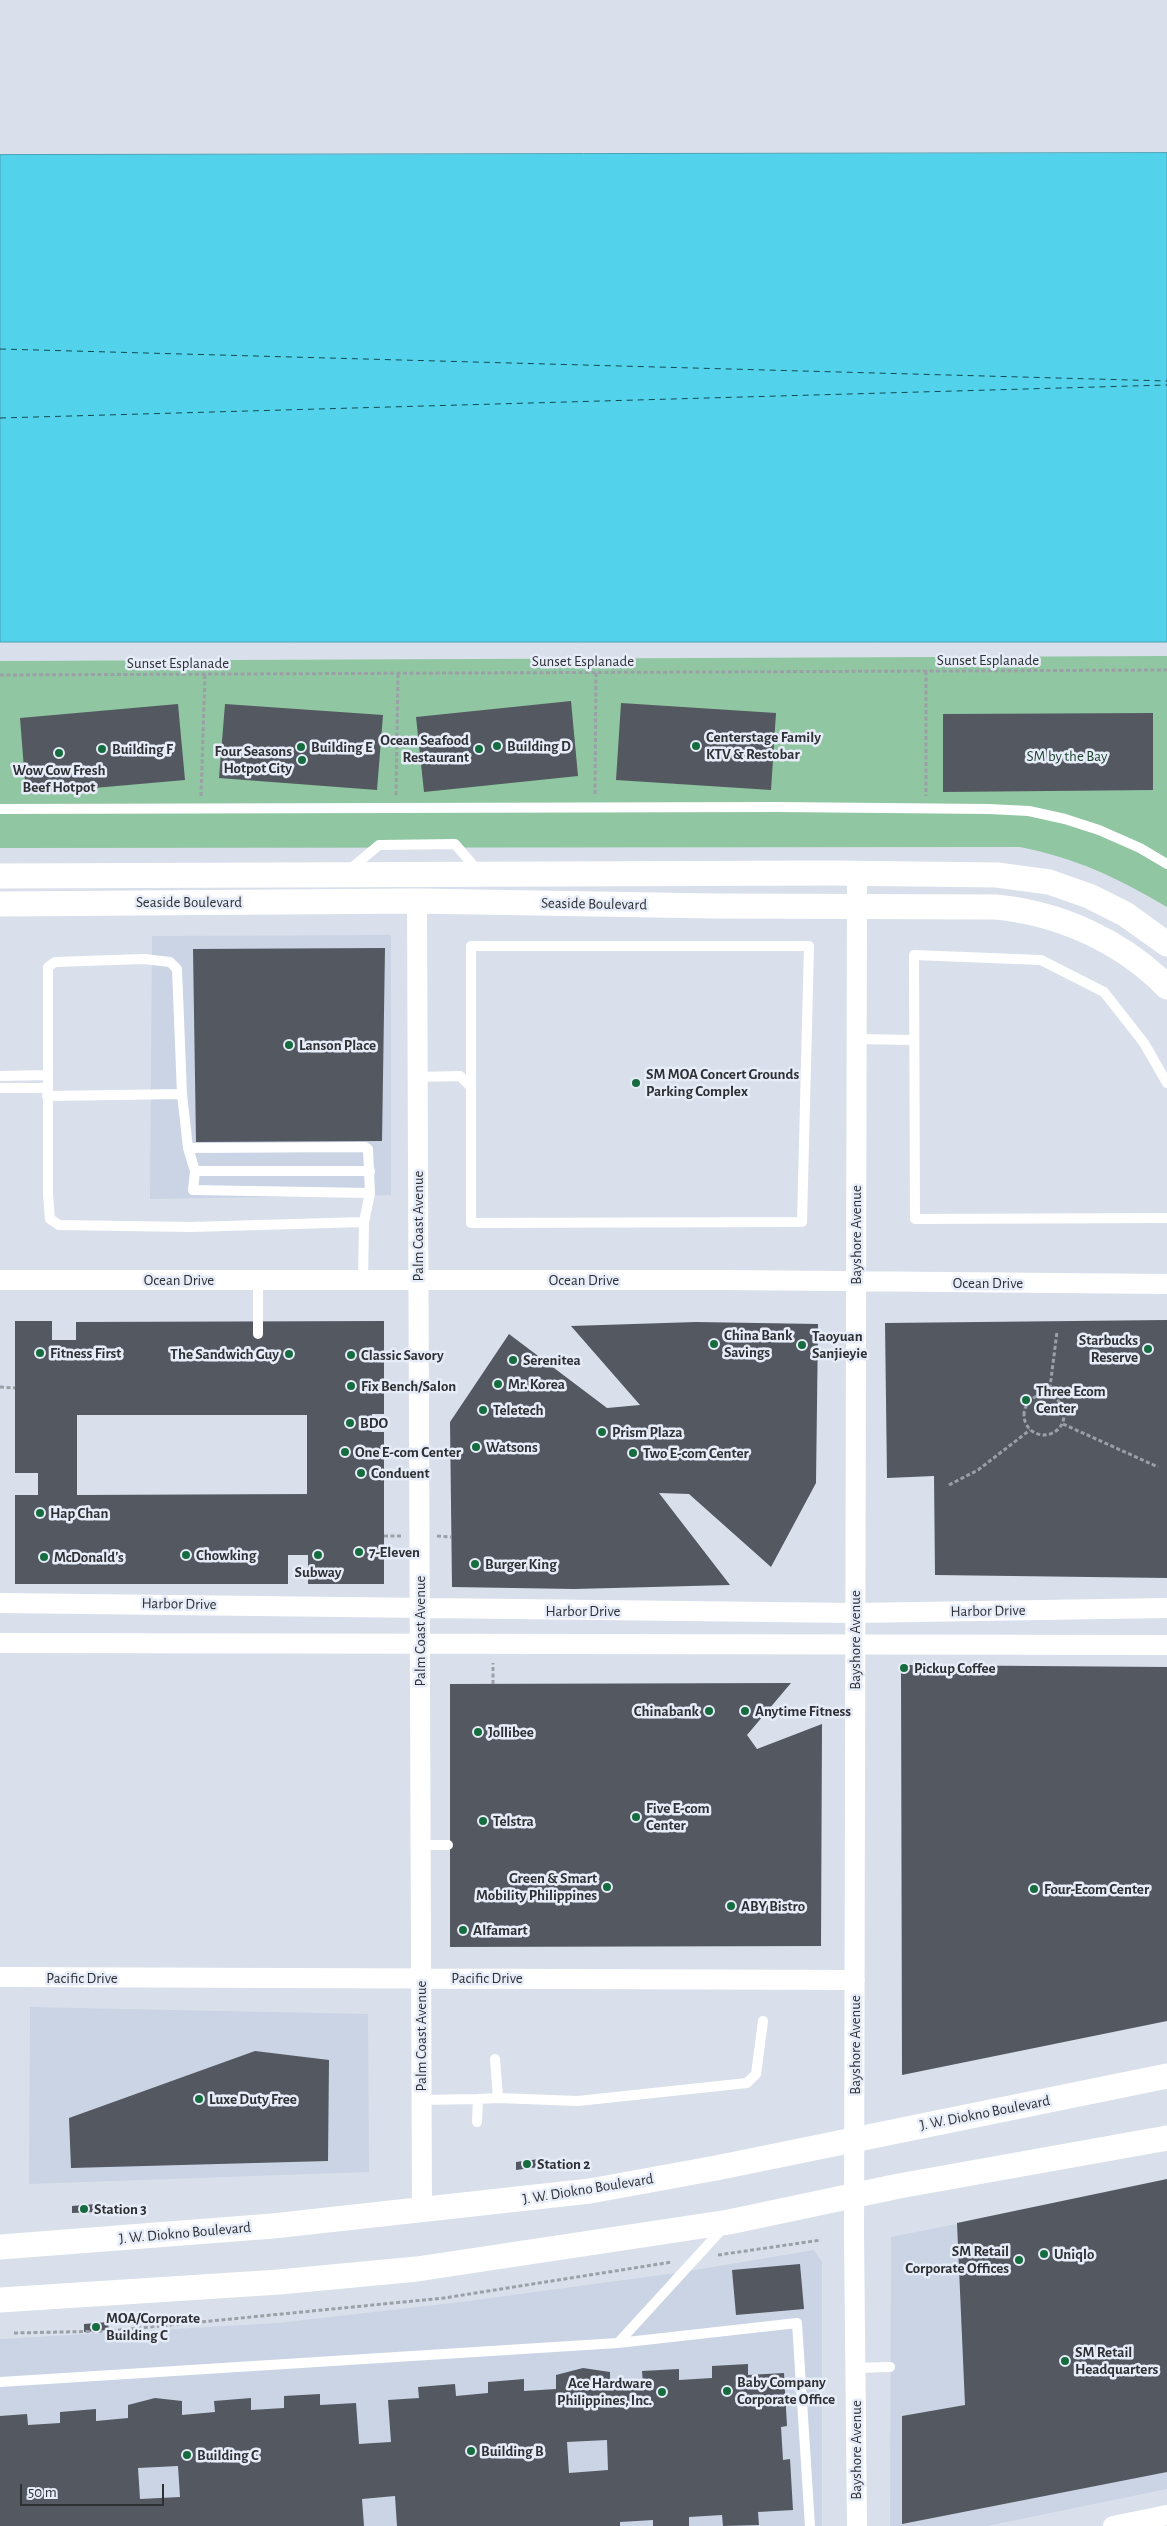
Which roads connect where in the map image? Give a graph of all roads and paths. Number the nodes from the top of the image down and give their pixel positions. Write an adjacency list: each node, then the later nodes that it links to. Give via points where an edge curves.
1 (1167, 670): 2 (path, Sunset Esplanade)
2 (926, 671): 3 (path, Sunset Esplanade); 9 (path)
3 (596, 672): 4 (path, Sunset Esplanade); 8 (path)
4 (398, 673): 5 (path, Sunset Esplanade); 7 (path)
5 (205, 674): 6 (path, Sunset Esplanade); 11 (path)
6 (0, 675)
7 (396, 808): 8 (lane); 11 (lane)
8 (595, 808): 9 (lane)
9 (926, 808): 12 (lane, via 1021,811 1065,819 1140,848)
10 (0, 809): 11 (lane)
11 (201, 809)
12 (1167, 864)
13 (857, 873): 14 (street, Seaside Boulevard); 17 (street, Bayshore Avenue); 18 (street, Seaside Boulevard, via 996,874 1049,882 1090,896 1125,914)
14 (0, 876)
15 (417, 901): 16 (street, Seaside Boulevard); 17 (street, Seaside Boulevard); 24 (street, Palm Coast Avenue)
16 (0, 904)
17 (856, 905): 19 (street, Seaside Boulevard, via 975,906 1032,912 1098,937 1144,966); 20 (street, Bayshore Avenue)
18 (1167, 944)
19 (1167, 987)
20 (856, 1039): 21 (lane); 40 (street, Bayshore Avenue)
21 (914, 1040): 25 (lane, via 914,954 1041,960 1104,992 1144,1043); 34 (lane, via 915,1219)
22 (0, 1076): 23 (lane)
23 (47, 1076): 28 (lane); 29 (lane, via 48,968 51,964 144,959 170,962 177,970)
24 (418, 1077): 26 (lane, via 460,1076); 39 (street, Palm Coast Avenue)
25 (1167, 1083)
26 (471, 1086): 26 (lane, via 471,1223 802,1222 808,946 471,946)
27 (0, 1088): 28 (lane)
28 (47, 1092): 29 (lane); 35 (lane, via 49,1211 50,1219 59,1225 191,1227)
29 (182, 1094): 30 (lane)
30 (188, 1148): 31 (lane, via 365,1147 370,1152); 32 (lane)
31 (370, 1170): 32 (lane); 33 (lane)
32 (195, 1171): 33 (lane, via 193,1190)
33 (370, 1193): 35 (lane)
34 (1167, 1218)
35 (364, 1222): 38 (lane)
36 (0, 1280): 37 (street, Ocean Drive)
37 (258, 1280): 38 (street, Ocean Drive); 43 (lane)
38 (363, 1280): 39 (street, Ocean Drive)
39 (418, 1280): 40 (street, Ocean Drive); 53 (street, Palm Coast Avenue)
40 (856, 1282): 41 (street, Ocean Drive); 54 (street, Bayshore Avenue)
41 (1167, 1284)
42 (1057, 1332): 46 (path)
43 (258, 1334)
44 (0, 1387): 45 (path)
45 (15, 1388)
46 (1049, 1395): 47 (path, via 1061,1403); 48 (path, via 1036,1396 1026,1405 1024,1418)
47 (1063, 1424): 48 (path, via 1048,1435 1035,1434); 49 (path)
48 (1030, 1430): 50 (path, via 978,1470)
49 (1158, 1467)
50 (949, 1485)
51 (0, 1603): 53 (street, Harbor Drive)
52 (1167, 1608): 54 (street, Harbor Drive)
53 (420, 1610): 54 (street, Harbor Drive); 56 (street, Palm Coast Avenue)
54 (855, 1613): 58 (street, Bayshore Avenue)
55 (0, 1643): 56 (street)
56 (420, 1644): 58 (street); 59 (street, Palm Coast Avenue)
57 (1167, 1645): 58 (street)
58 (855, 1646): 63 (street, Bayshore Avenue)
59 (421, 1845): 60 (lane); 62 (street, Palm Coast Avenue)
60 (448, 1845)
61 (0, 1978): 62 (street, Pacific Drive)
62 (421, 1978): 63 (street, Pacific Drive); 69 (street, Palm Coast Avenue)
63 (855, 1980): 72 (street, Bayshore Avenue)
64 (763, 2022): 67 (lane, via 756,2074 747,2083 578,2101)
65 (495, 2059): 67 (lane)
66 (1167, 2076): 72 (street, J. W. Diokno Boulevard)
67 (498, 2098): 68 (lane)
68 (478, 2099): 69 (lane); 70 (lane)
69 (421, 2100): 74 (street, Palm Coast Avenue)
70 (477, 2122)
71 (1167, 2138): 73 (street)
72 (854, 2139): 73 (street, Bayshore Avenue); 74 (street, J. W. Diokno Boulevard, via 590,2191)
73 (855, 2195): 75 (street); 83 (street, Bayshore Avenue)
74 (422, 2211): 77 (street, J. W. Diokno Boulevard, via 264,2227)
75 (729, 2222): 78 (lane); 79 (street, via 417,2268 279,2282)
76 (821, 2240): 78 (path)
77 (0, 2247)
78 (696, 2258): 80 (path, via 444,2298 109,2331); 81 (lane)
79 (0, 2300)
80 (14, 2333)
81 (618, 2343): 84 (lane); 86 (lane, via 798,2323)
82 (890, 2367): 83 (lane)
83 (856, 2368): 87 (street, Bayshore Avenue)
84 (0, 2382)
85 (1167, 2515): 88 (street)
86 (810, 2526)
87 (857, 2526)
88 (1113, 2526)

